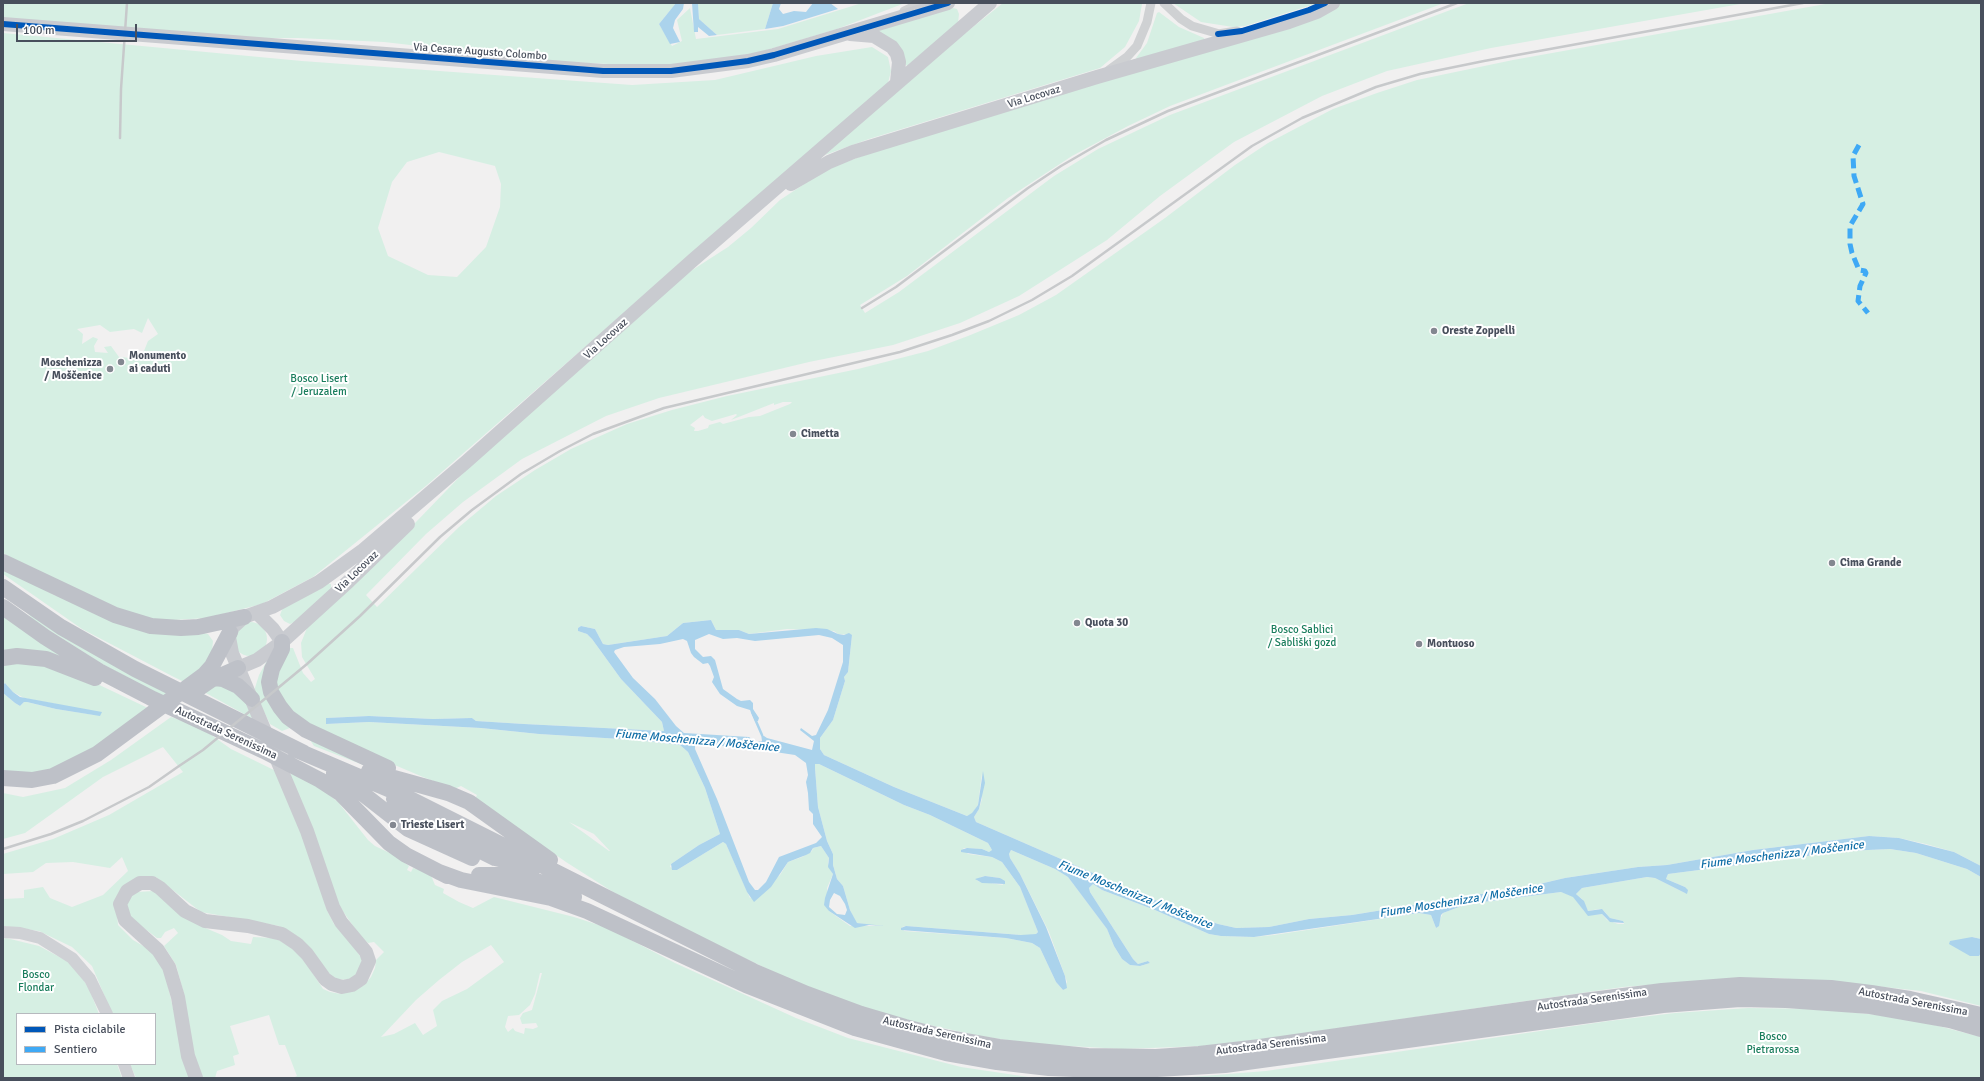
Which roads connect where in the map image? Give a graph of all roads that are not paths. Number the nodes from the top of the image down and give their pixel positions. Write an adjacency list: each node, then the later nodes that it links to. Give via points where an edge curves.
1 (921, 3): 9 (street)
2 (948, 3): 9 (main road, Via Cesare Augusto Colombo)
3 (990, 3): 14 (main road, Via Locovaz)
4 (1151, 3): 13 (street, via 1147,22 1137,46 1127,57)
5 (1164, 3): 11 (street, via 1192,26)
6 (1325, 3): 11 (street, via 1242,31)
7 (1333, 3): 12 (main road, Via Locovaz, via 1317,12)
8 (3, 24): 10 (main road, Via Cesare Augusto Colombo, via 603,71 671,71 748,61)
9 (876, 24): 10 (main road, Via Cesare Augusto Colombo)
10 (844, 33): 14 (main road, via 874,36 892,47 899,62)
11 (1218, 34): 12 (street)
12 (1238, 37): 13 (main road, Via Locovaz)
13 (1098, 77): 15 (main road, Via Locovaz, via 853,152 806,174)
14 (897, 82): 15 (main road, Via Locovaz)
15 (747, 215): 16 (main road, Via Locovaz)
16 (466, 462): 20 (main road, Via Locovaz, via 362,551 319,582 292,598); 22 (main road, Via Locovaz, via 354,576)
17 (3, 562): 20 (highway, via 115,615 152,626 198,627)
18 (3, 587): 30 (highway, Autostrada Serenissima, via 61,626 135,669)
19 (3, 607): 29 (highway, Autostrada Serenissima)
20 (250, 615): 21 (main road, Via Locovaz, via 236,622); 22 (main road, via 273,629)
21 (230, 632): 25 (main road, via 230,648); 27 (highway, via 212,666)
22 (282, 642): 23 (main road, Via Locovaz); 32 (highway, via 282,649 270,674 270,687 275,701 288,717 317,736)
23 (266, 654): 25 (main road, Via Locovaz); 28 (main road, via 258,664 252,679)
24 (3, 658): 29 (highway, via 46,658 116,687)
25 (238, 668): 26 (highway); 28 (main road)
26 (215, 678): 27 (highway); 28 (highway, via 238,686)
27 (197, 685): 29 (highway)
28 (255, 706): 42 (main road, via 308,831 333,907 341,922 366,952 369,961 361,979 352,985 342,987 325,980 307,954 282,934 205,922 184,911 152,883 140,883 127,891 120,904 124,920 158,950 169,967 178,997 188,1056)
29 (158, 709): 31 (highway, via 97,754 65,771 32,780); 33 (highway, via 107,758 76,776 36,788); 39 (highway, Autostrada Serenissima, via 270,754 320,780 340,793 389,843 439,872 461,880 551,898 587,911 746,985 855,1028 946,1053 997,1062 1086,1071 1157,1070 1225,1065 1632,1009 1725,1000 1786,1000 1870,1006)
30 (294, 749): 32 (highway); 34 (highway); 35 (highway, via 402,795); 35 (highway, via 349,783 408,829 484,862 540,871)
31 (3, 778)
32 (419, 786): 34 (highway); 35 (highway, via 448,793 469,802)
33 (3, 788)
34 (444, 801): 35 (highway, via 485,820)
35 (587, 887): 38 (highway, Autostrada Serenissima, via 754,971 861,1014 948,1038 1050,1053 1125,1057 1199,1054 1662,991 1740,985 1786,985 1872,993)
36 (3, 932): 37 (main road, via 40,938 72,958 90,979)
37 (107, 1013)
38 (1981, 1015)
39 (1981, 1029)
40 (124, 1065): 41 (main road)
41 (129, 1078)
42 (196, 1078)

